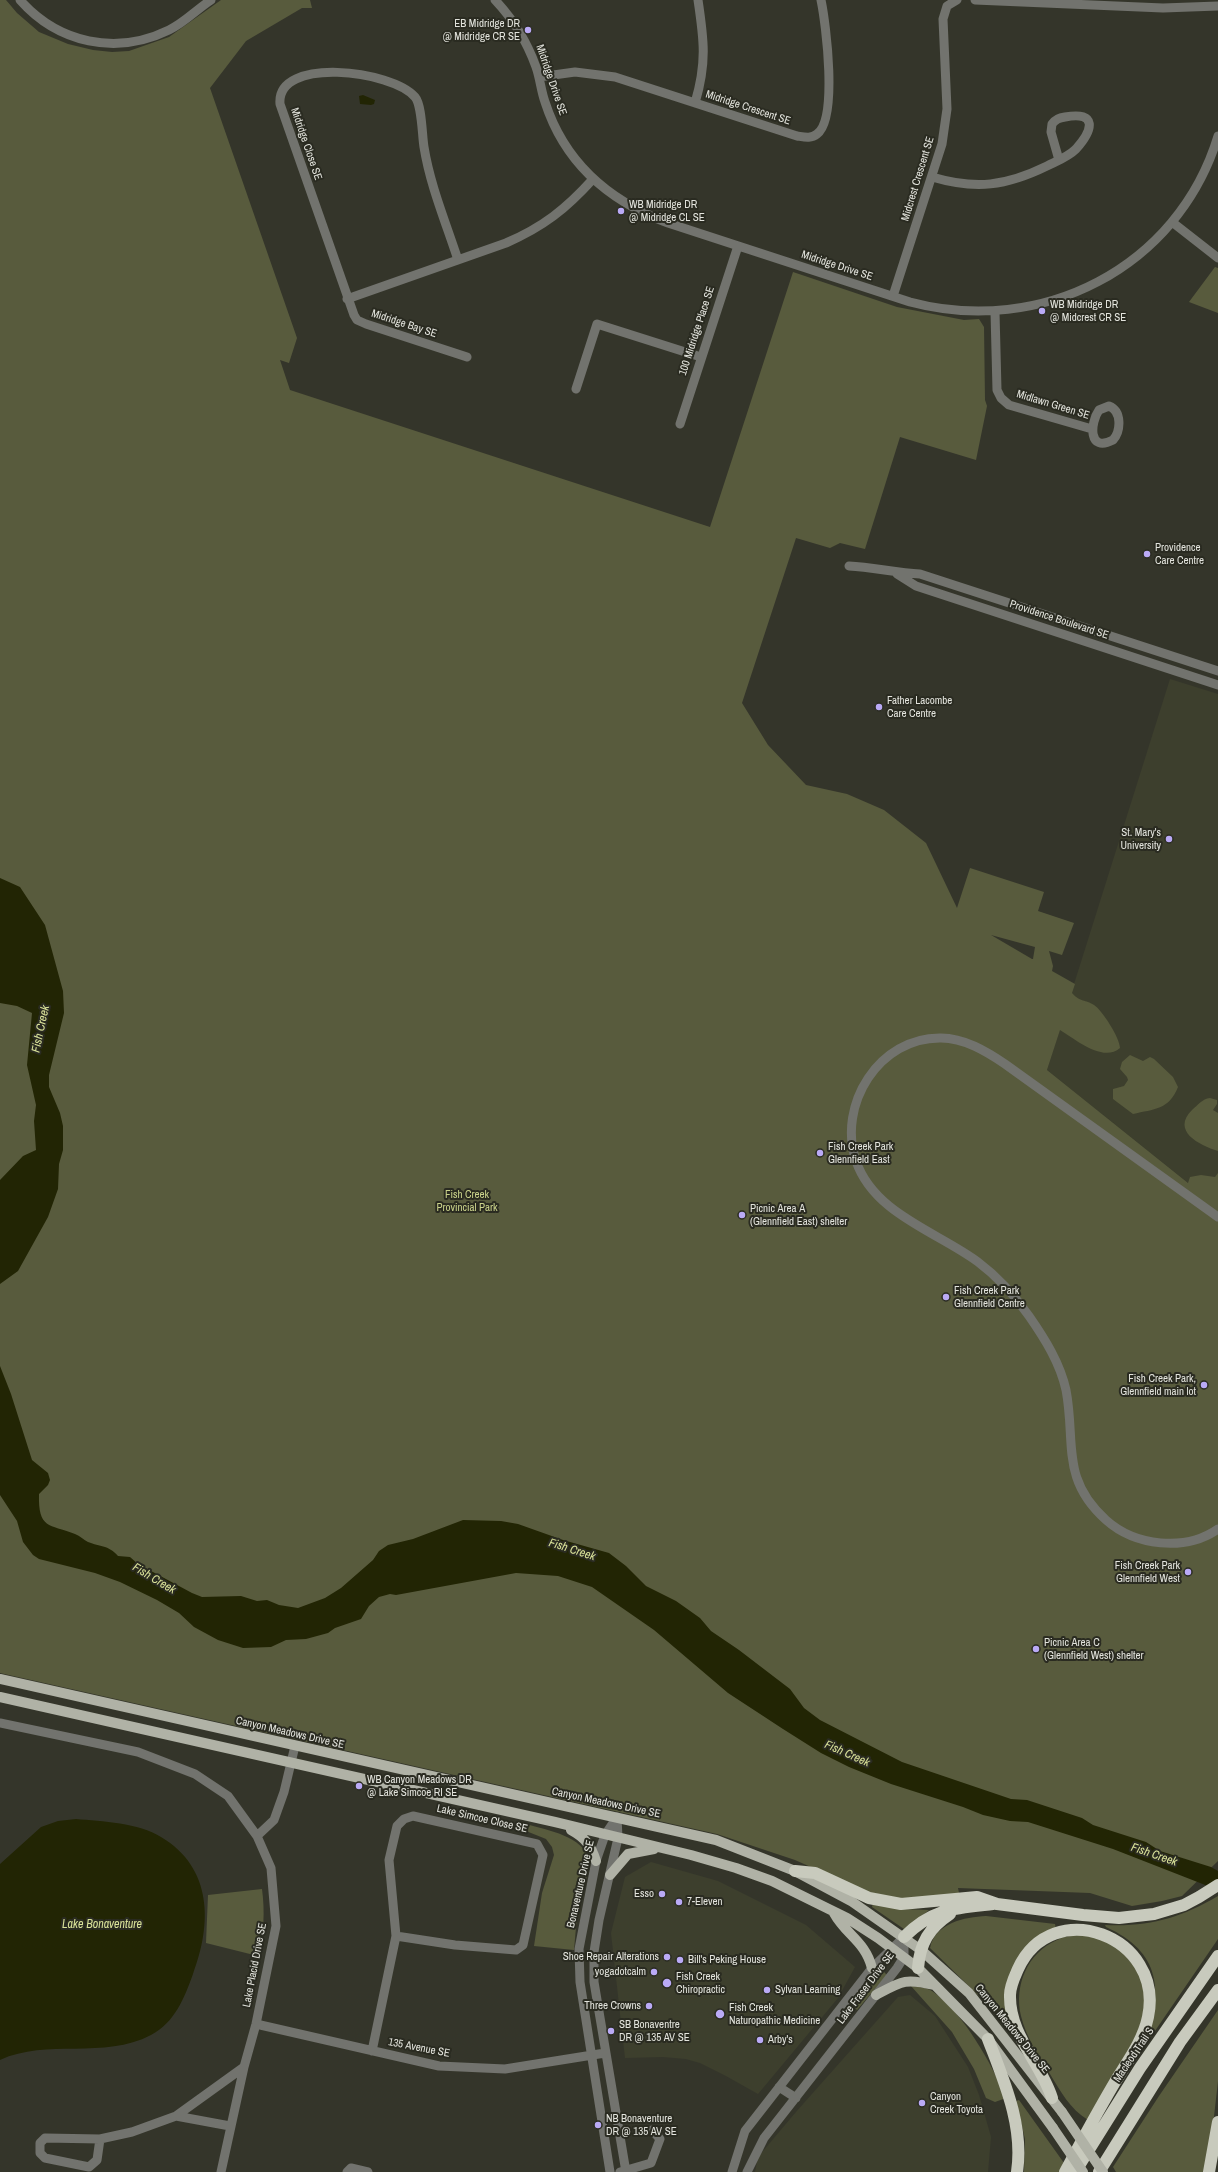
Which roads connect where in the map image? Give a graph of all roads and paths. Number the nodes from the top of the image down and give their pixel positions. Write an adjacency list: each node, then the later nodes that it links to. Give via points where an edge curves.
1 (20, 0): 2 (street, via 38,18 60,32 86,41 112,44 139,41 169,30)
2 (211, 0)
3 (495, 0): 9 (street, Midridge Drive SE, via 522,36)
4 (698, 0): 10 (street, via 704,58 702,80)
5 (820, 0): 10 (street, Midridge Crescent SE, via 825,23 829,73 825,118 818,134 810,137 796,136)
6 (957, 0): 13 (street, Midcrest Crescent SE, via 947,6 943,20 947,108 942,144)
7 (975, 0): 8 (street, via 1163,8)
8 (1218, 6)
9 (539, 77): 10 (street, Midridge Crescent SE, via 562,72 603,74); 14 (street, Midridge Drive SE, via 545,102 559,135 573,157)
10 (695, 103)
11 (1218, 136): 15 (street, Midridge Drive SE, via 1210,160 1197,185)
12 (1059, 160): 12 (street, via 1076,149 1087,133 1089,123 1084,116 1058,119 1052,124); 13 (street, via 1023,177 994,184 964,185)
13 (932, 177): 19 (street, Midcrest Crescent SE)
14 (593, 179): 16 (street, Midridge Drive SE, via 619,200 645,215); 18 (street, via 566,208 547,222 506,243)
15 (1172, 222): 17 (street); 21 (street, Midridge Drive SE, via 1139,255 1093,285 1045,303)
16 (738, 246): 19 (street, Midridge Drive SE); 23 (street, 100 Midridge Place SE)
17 (1218, 258)
18 (458, 260): 20 (street); 20 (street, Midridge Close SE, via 429,169 419,107 415,97 384,79 346,71 294,80 282,90 280,104)
19 (893, 296): 21 (street, Midridge Drive SE, via 945,309)
20 (347, 298): 22 (street, Midridge Bay SE, via 354,315 361,322)
21 (995, 312): 26 (street, Midlawn Green SE, via 997,390 1000,398 1009,405)
22 (467, 357)
23 (701, 357): 24 (street, via 597,324); 25 (street, 100 Midridge Place SE)
24 (576, 389)
25 (680, 424)
26 (1092, 430)
27 (849, 566): 28 (street, Providence Boulevard SE)
28 (896, 573): 29 (street, Providence Boulevard SE, via 920,574); 30 (street, Providence Boulevard SE, via 916,586)
29 (1218, 671)
30 (1218, 685)
31 (1218, 1217): 32 (street, via 1005,1064 969,1044 944,1038 924,1039 911,1043 894,1052 876,1068 862,1085 856,1098 851,1124 854,1154 858,1166 875,1192 899,1213 991,1272 1020,1303 1046,1341 1066,1390 1075,1475 1089,1503 1114,1527 1154,1543 1179,1543)
32 (1218, 1529)
33 (0, 1679): 36 (main road, Canyon Meadows Drive SE)
34 (0, 1697): 37 (main road)
35 (0, 1723): 41 (street, Lake Placid Drive SE, via 138,1752 195,1774 228,1796)
36 (295, 1746): 37 (street); 38 (main road, Canyon Meadows Drive SE)
37 (292, 1762): 39 (main road); 41 (street, via 274,1820)
38 (616, 1818): 40 (street, Bonaventure Drive SE); 42 (street); 45 (main road, Canyon Meadows Drive SE, via 716,1840)
39 (555, 1822): 40 (main road); 44 (main road, via 581,1835 589,1843)
40 (605, 1835): 42 (main road); 44 (street, Bonaventure Drive SE)
41 (257, 1836): 62 (street, Lake Placid Drive SE, via 271,1868 276,1926)
42 (618, 1838): 43 (main road); 46 (street)
43 (661, 1848): 46 (main road, via 628,1854); 50 (main road, via 736,1868 772,1881)
44 (596, 1861): 66 (street, Bonaventure Drive SE, via 579,1949 580,1982)
45 (795, 1871): 48 (highway, via 816,1874 869,1898 901,1904 977,1897); 52 (main road, Canyon Meadows Drive SE, via 851,1901)
46 (610, 1875): 65 (street, via 594,1952 594,1982)
47 (1218, 1884): 48 (highway, via 1184,1905 1154,1914 1119,1918)
48 (997, 1904): 49 (highway)
49 (959, 1908): 52 (highway, via 946,1910 921,1922); 54 (highway, via 932,1927 923,1941)
50 (833, 1911): 53 (main road); 57 (main road, via 869,1954)
51 (396, 1936): 51 (street, Lake Simcoe Close SE, via 389,1860 397,1826 404,1819 413,1816 537,1844 543,1855 523,1945 516,1950 455,1946); 64 (street, Lake Simcoe Close SE)
52 (904, 1937): 53 (street, Lake Fraser Drive SE); 54 (main road, Canyon Meadows Drive SE); 56 (street, Lake Fraser Drive SE)
53 (892, 1948): 56 (main road); 57 (street, Lake Fraser Drive SE)
54 (921, 1950): 58 (highway); 70 (main road, Canyon Meadows Drive SE, via 969,1994)
55 (1218, 1956): 85 (highway, Macleod Trail S, via 1140,2068)
56 (904, 1957): 58 (main road); 61 (street, Lake Fraser Drive SE)
57 (872, 1968): 68 (street, Lake Fraser Drive SE)
58 (918, 1968): 59 (main road)
59 (934, 1985): 61 (main road, via 914,1980 905,1981); 63 (main road)
60 (1218, 1990): 87 (highway, via 1180,2042)
61 (876, 1995): 69 (street, Lake Fraser Drive SE)
62 (256, 2024): 64 (street, 135 Avenue SE); 67 (street, Lake Placid Drive SE)
63 (988, 2039): 83 (highway, via 1011,2100 1017,2135); 86 (main road, bridge)
64 (372, 2051): 66 (street, 135 Avenue SE, via 439,2066 505,2069)
65 (605, 2054): 66 (street, 135 Avenue SE); 80 (street)
66 (591, 2056): 79 (street, Bonaventure Drive SE)
67 (244, 2067): 71 (street); 73 (street, Lake Placid Drive SE)
68 (779, 2087): 69 (street); 81 (street, Lake Fraser Drive SE, via 745,2131)
69 (796, 2098): 82 (street, Lake Fraser Drive SE, via 764,2138)
70 (1052, 2098): 84 (highway, via 1018,2031 1011,2010 1012,1984 1027,1954 1043,1941 1058,1933 1083,1929 1100,1932 1132,1952 1145,1972 1149,1988 1148,2018 1142,2036 1093,2119); 88 (main road, Canyon Meadows Drive SE, bridge)
71 (176, 2116): 73 (street); 75 (street, via 132,2132)
72 (1218, 2122): 89 (highway)
73 (230, 2126): 76 (street, Lake Placid Drive SE)
74 (652, 2130): 80 (street, via 660,2139 651,2163)
75 (100, 2139): 75 (street, via 45,2138 40,2143 40,2153 46,2158 89,2167 97,2160)
76 (221, 2172)
77 (347, 2172): 78 (street, via 351,2168)
78 (368, 2172)
79 (610, 2172)
80 (624, 2172)
81 (732, 2172)
82 (747, 2172)
83 (1018, 2172)
84 (1066, 2172)
85 (1075, 2172)
86 (1083, 2172)
87 (1099, 2172)
88 (1103, 2172)
89 (1209, 2172)

